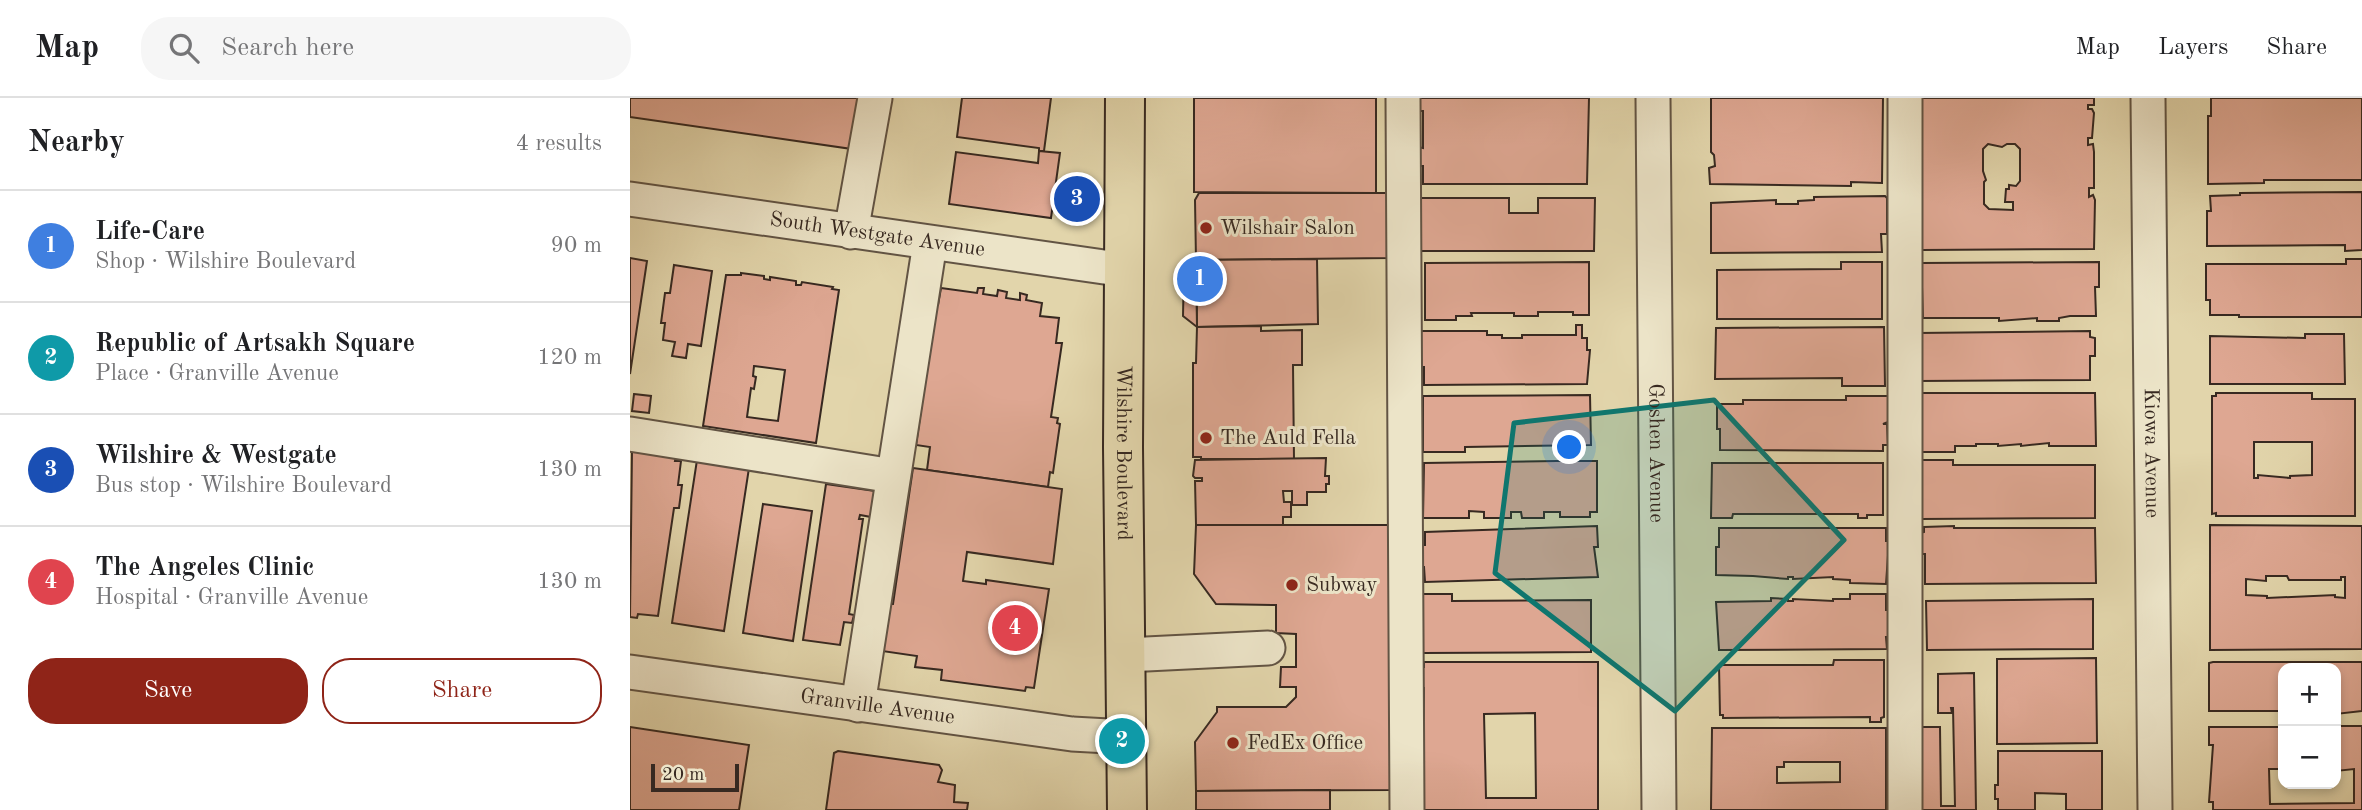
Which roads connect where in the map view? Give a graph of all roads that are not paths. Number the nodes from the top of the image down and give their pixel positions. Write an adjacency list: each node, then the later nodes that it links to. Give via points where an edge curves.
1 (875, 98): 8 (street)
2 (1125, 98): 10 (main road, Wilshire Boulevard)
3 (1403, 98): 19 (street)
4 (1653, 98): 20 (street, Goshen Avenue)
5 (1905, 98): 21 (street)
6 (2148, 98): 22 (street, Kiowa Avenue)
7 (630, 199): 8 (street, South Westgate Avenue)
8 (851, 232): 9 (street, South Westgate Avenue)
9 (930, 243): 10 (street, South Westgate Avenue); 12 (street)
10 (1125, 270): 14 (main road, Wilshire Boulevard)
11 (630, 434): 12 (street)
12 (893, 476): 16 (street)
13 (1268, 648): 14 (street)
14 (1126, 655): 17 (main road, Wilshire Boulevard)
15 (630, 672): 16 (street, Granville Avenue)
16 (858, 705): 17 (street, Granville Avenue, via 1072,734)
17 (1127, 737): 18 (main road, Wilshire Boulevard)
18 (1127, 810)
19 (1407, 810)
20 (1659, 810)
21 (1905, 810)
22 (2155, 810)

